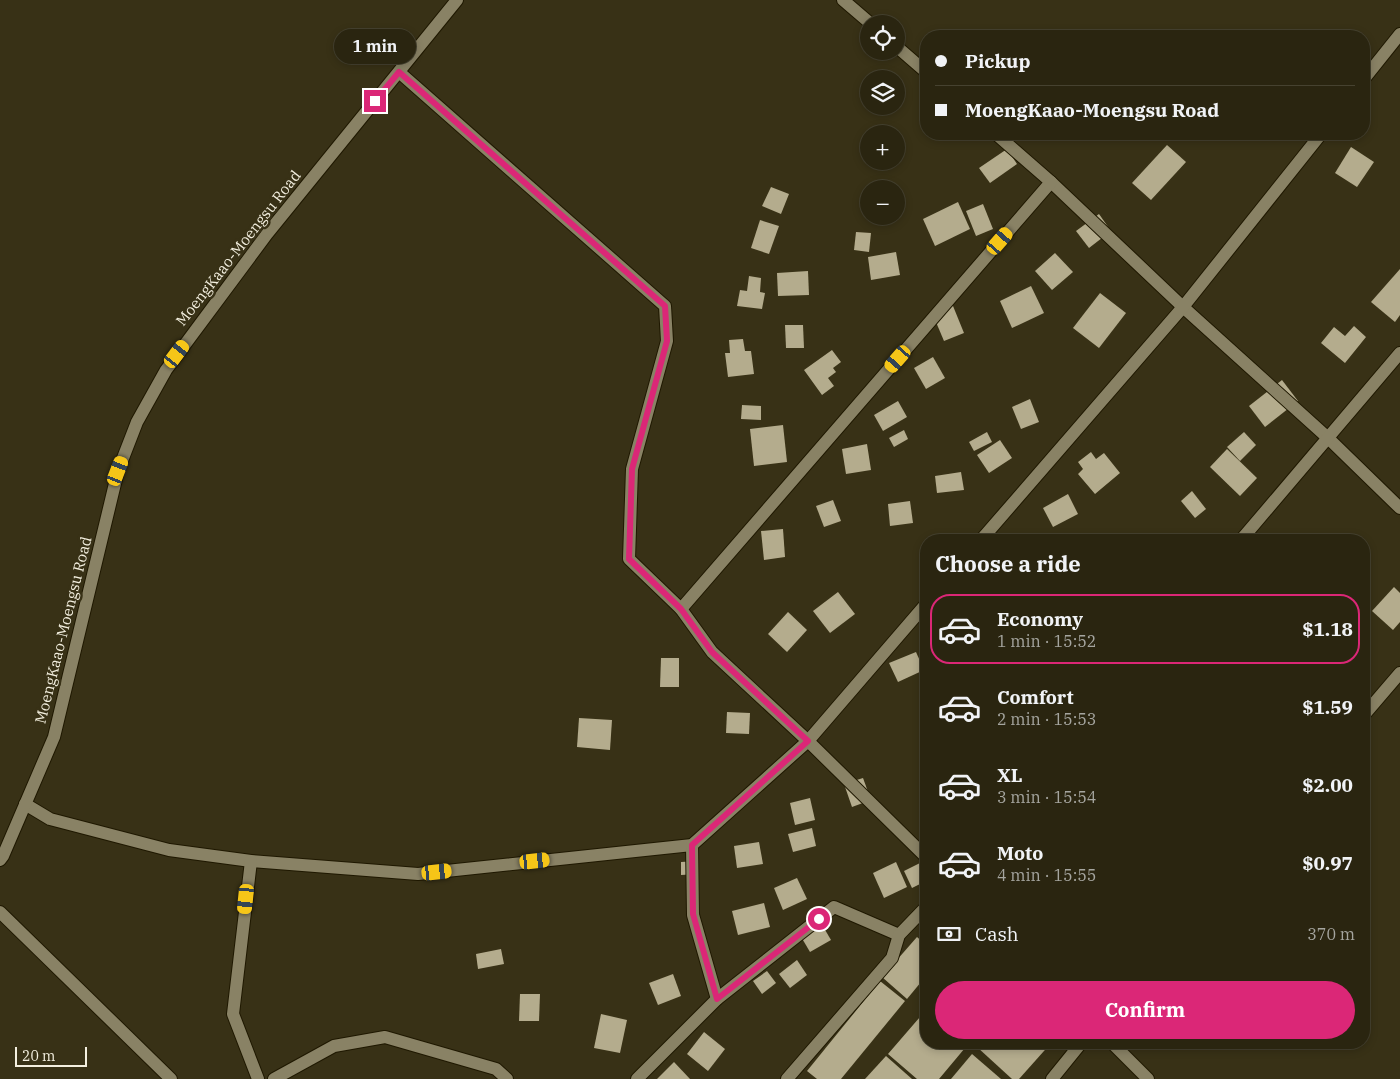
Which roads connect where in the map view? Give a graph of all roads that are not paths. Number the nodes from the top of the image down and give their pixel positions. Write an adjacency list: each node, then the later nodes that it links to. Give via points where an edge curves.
1 (457, 0): 7 (street, MoengKaao-Moengsu Road)
2 (844, 0): 3 (street)
3 (861, 15)
4 (1400, 34): 8 (street)
5 (905, 54): 6 (street)
6 (920, 67)
7 (399, 72): 18 (street, via 665,306 667,341 632,469 629,559); 23 (street, MoengKaao-Moengsu Road, via 266,234 166,370 137,422 118,471 54,737)
8 (1370, 72)
9 (1003, 140): 11 (street)
10 (1315, 140): 12 (street)
11 (1051, 182): 12 (street); 18 (street)
12 (1183, 307): 14 (street); 16 (street)
13 (1400, 353): 14 (street)
14 (1328, 438): 15 (street); 17 (street)
15 (1400, 508)
16 (986, 534)
17 (1246, 534)
18 (681, 609): 22 (street, via 712,652)
19 (920, 611): 22 (street)
20 (1400, 673): 21 (street)
21 (1370, 708)
22 (808, 741): 24 (street); 25 (street)
23 (26, 804): 26 (street, MoengKaao-Moengsu Road); 27 (street, via 50,819 170,850)
24 (692, 845): 27 (street, via 418,874); 31 (street, via 693,914)
25 (920, 851)
26 (0, 860)
27 (251, 861): 35 (street, via 233,1014)
28 (0, 912): 34 (street)
29 (920, 913): 30 (street)
30 (899, 935): 31 (street, via 834,907); 39 (street, via 892,958)
31 (717, 999): 38 (street)
32 (1076, 1049): 40 (street)
33 (1118, 1049): 41 (street)
34 (171, 1079)
35 (258, 1079)
36 (274, 1079): 37 (street, via 334,1046 385,1037 496,1069)
37 (507, 1079)
38 (636, 1079)
39 (787, 1079)
40 (1052, 1079)
41 (1148, 1079)

